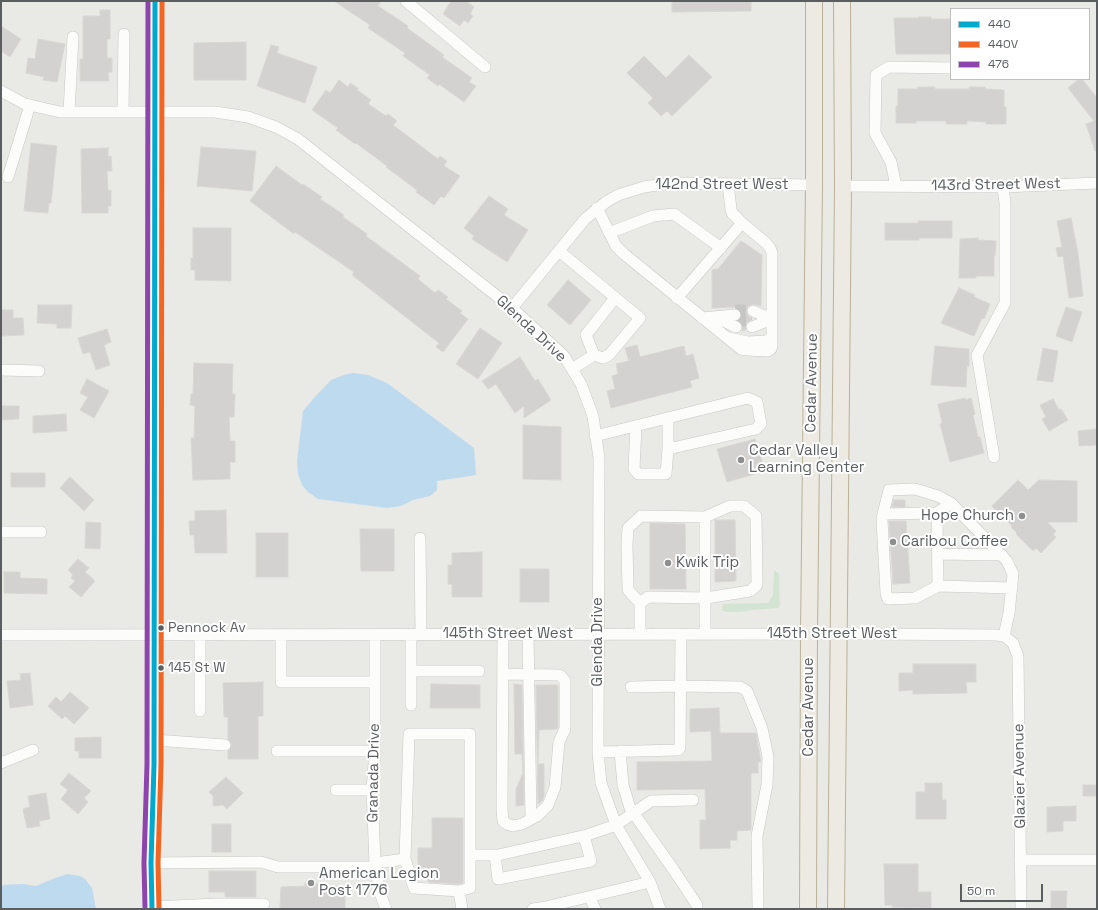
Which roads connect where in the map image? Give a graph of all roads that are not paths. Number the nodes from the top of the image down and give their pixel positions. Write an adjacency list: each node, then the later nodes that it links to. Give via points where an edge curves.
1 (155, 1): 13 (street)
2 (406, 1): 7 (street)
3 (814, 1): 17 (highway, Cedar Avenue)
4 (842, 1): 18 (highway, Cedar Avenue)
5 (124, 34): 12 (street)
6 (73, 37): 11 (street)
7 (485, 67)
8 (950, 68): 19 (street, via 889,67 876,75 875,133 891,162)
9 (1, 91): 10 (street, Glenda Drive)
10 (30, 105): 11 (street, Glenda Drive); 14 (street)
11 (69, 112): 12 (street, Glenda Drive)
12 (123, 112): 13 (street, Glenda Drive)
13 (155, 112): 28 (street, Glenda Drive, via 216,112 248,117 276,127 298,139); 65 (street)
14 (8, 177)
15 (1097, 183): 20 (street, 143rd Street West)
16 (728, 184): 17 (street, 142nd Street West); 21 (street, 142nd Street West, via 671,183 644,186 618,195); 22 (street, via 732,213)
17 (814, 185): 70 (highway, Cedar Avenue)
18 (842, 186): 19 (street, 143rd Street West); 63 (highway, Cedar Avenue)
19 (896, 186): 20 (street, 143rd Street West)
20 (1003, 187): 43 (street, via 1005,303 977,355)
21 (597, 208): 23 (street); 25 (street, 142nd Street West)
22 (742, 223): 24 (street); 32 (street, via 766,243 772,253)
23 (609, 233): 24 (street, via 639,220 674,214); 27 (street, via 619,250)
24 (721, 248): 27 (street)
25 (559, 251): 26 (street); 28 (street, 142nd Street West)
26 (615, 298): 35 (street, via 587,332); 35 (street, via 640,318 608,355 603,358)
27 (677, 298): 29 (street)
28 (512, 308): 36 (street, Glenda Drive, via 564,356)
29 (702, 318): 30 (street); 33 (street)
30 (718, 318): 30 (street, via 735,318)
31 (752, 319): 32 (street)
32 (772, 320): 34 (street)
33 (727, 338): 34 (street, via 748,334 765,334); 34 (street, via 741,349 768,351 771,349)
34 (772, 338)
35 (594, 355): 36 (street)
36 (572, 369): 41 (street, Glenda Drive, via 581,384 593,416)
37 (1, 370): 38 (street)
38 (39, 370)
39 (668, 418): 40 (street); 42 (street); 42 (street, via 748,398 757,402 761,424 756,429)
40 (636, 426): 41 (street); 42 (street, via 634,469 638,474 666,474)
41 (595, 436): 60 (street, Glenda Drive, via 598,458)
42 (668, 449)
43 (994, 457)
44 (951, 503): 45 (street); 46 (street, via 915,489 889,490); 52 (street)
45 (937, 513): 46 (street); 51 (street)
46 (883, 514): 53 (street, via 888,599 916,598)
47 (705, 517): 55 (street); 55 (street, via 730,506 744,506 756,516 757,585 750,591); 56 (street, via 641,516 628,528 628,590)
48 (1, 532): 49 (street)
49 (41, 532)
50 (420, 538): 57 (street)
51 (938, 554): 52 (street); 53 (street)
52 (1002, 556): 54 (street, via 1008,561 1013,574)
53 (938, 586): 54 (street)
54 (1012, 588): 71 (street)
55 (706, 598): 56 (street, via 648,597); 62 (street)
56 (640, 603): 61 (street)
57 (416, 634): 58 (street, 145th Street West); 68 (street, 145th Street West); 72 (street)
58 (503, 634): 59 (street, 145th Street West); 74 (street)
59 (528, 634): 60 (street, 145th Street West); 75 (street)
60 (598, 634): 61 (street, 145th Street West); 87 (street, Glenda Drive)
61 (640, 634): 69 (street, 145th Street West)
62 (705, 634): 69 (street, 145th Street West); 70 (street, 145th Street West)
63 (838, 634): 70 (street, 145th Street West); 71 (street, 145th Street West); 116 (highway, Cedar Avenue)
64 (1, 635): 65 (street, 145th Street West)
65 (154, 635): 66 (street, 145th Street West); 81 (street)
66 (200, 635): 67 (street, 145th Street West); 80 (street)
67 (281, 635): 68 (street, 145th Street West); 76 (street, via 281,682)
68 (375, 635): 76 (street, Granada Drive)
69 (681, 635): 77 (street)
70 (809, 635): 115 (highway, Cedar Avenue)
71 (1004, 636): 99 (street, Glazier Avenue, via 1013,643 1018,656)
72 (411, 671): 73 (street); 79 (street)
73 (479, 671)
74 (503, 674): 75 (street); 93 (street, via 503,821 514,826)
75 (528, 674): 93 (street); 93 (street, via 558,675 565,681 565,729 559,742 555,787 548,804)
76 (375, 682): 85 (street, Granada Drive)
77 (680, 686): 78 (street); 86 (street, via 680,748); 114 (street, via 740,688 747,691 762,728 768,757 767,785 757,836)
78 (631, 687)
79 (411, 705)
80 (200, 711)
81 (154, 740): 82 (street); 101 (street)
82 (225, 745)
83 (33, 750): 88 (street)
84 (278, 751): 85 (street)
85 (375, 751): 90 (street, Granada Drive)
86 (620, 751): 87 (street); 92 (street, via 623,785)
87 (598, 752): 94 (street, Glenda Drive, via 601,783)
88 (1, 762)
89 (336, 790): 90 (street)
90 (372, 790): 102 (street, Granada Drive)
91 (693, 800): 92 (street, via 651,801)
92 (634, 813): 94 (street); 113 (street, via 697,905)
93 (532, 819)
94 (616, 825): 95 (street); 103 (street, Glenda Drive)
95 (584, 836): 97 (street); 97 (street, via 591,861 498,879)
96 (470, 855): 97 (street); 98 (street, via 470,734 409,734); 104 (street, via 470,888)
97 (495, 855)
98 (405, 859): 102 (street); 104 (street, via 414,888)
99 (1020, 860): 100 (street); 117 (street, Glazier Avenue)
100 (1097, 860)
101 (151, 863): 102 (street, via 261,862 278,867); 107 (street)
102 (375, 865): 108 (street, Granada Drive)
103 (650, 882): 105 (street); 112 (street, Glenda Drive)
104 (459, 891): 109 (street)
105 (590, 897): 110 (street); 111 (street)
106 (264, 904): 107 (street)
107 (152, 908)
108 (386, 909)
109 (462, 909)
110 (533, 909)
111 (595, 909)
112 (660, 909)
113 (697, 909)
114 (758, 909)
115 (808, 909)
116 (836, 909)
117 (1020, 909)

